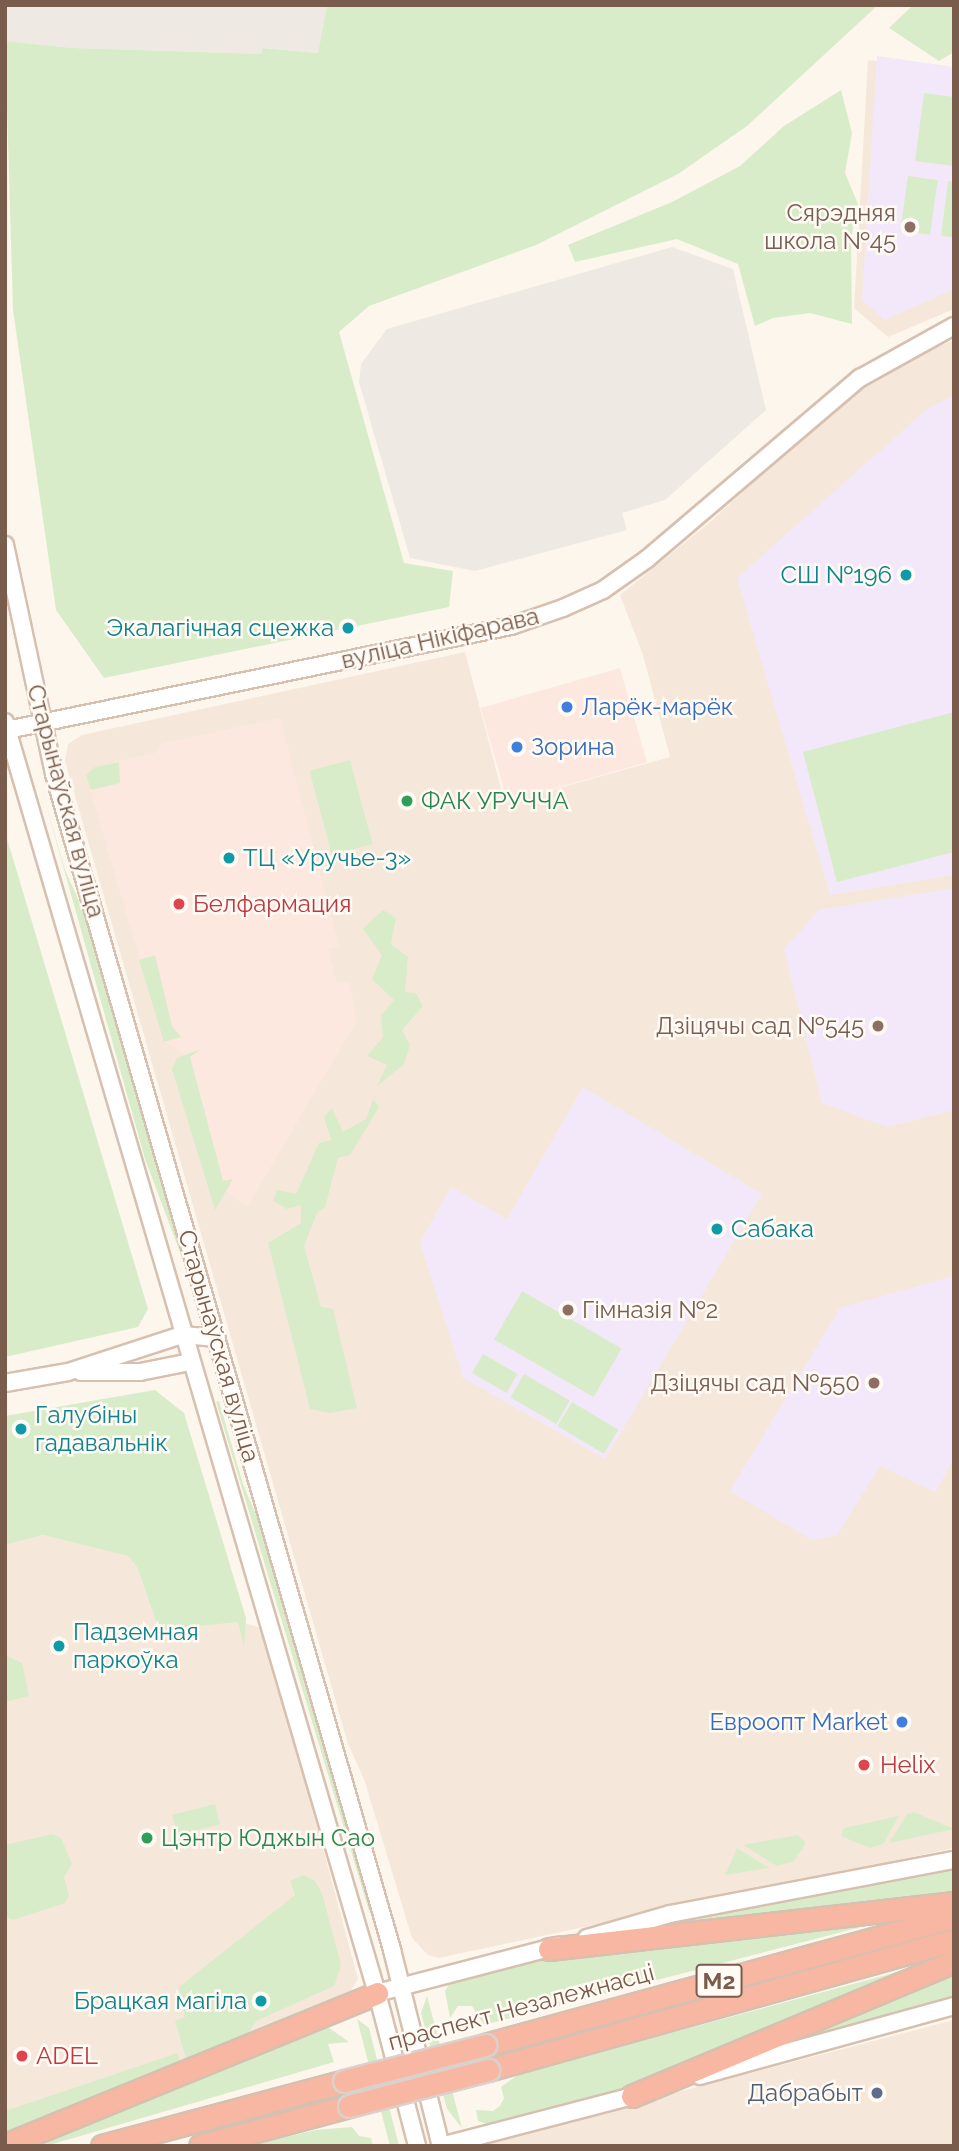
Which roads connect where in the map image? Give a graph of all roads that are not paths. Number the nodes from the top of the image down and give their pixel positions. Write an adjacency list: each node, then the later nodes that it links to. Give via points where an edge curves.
1 (954, 326): 3 (main road, вуліца Нікіфарава, via 860,378 653,554 603,590 573,604 511,626)
2 (5, 545): 3 (main road, Старынаўская вуліца)
3 (42, 721): 4 (main road, вуліца Нікіфарава); 6 (main road, Старынаўская вуліца)
4 (6, 726): 5 (main road, Старынаўская вуліца)
5 (182, 1335): 6 (main road); 7 (main road, Старынаўская вуліца); 8 (main road)
6 (217, 1338): 7 (main road); 16 (main road, Старынаўская вуліца)
7 (190, 1362): 8 (main road, via 140,1372); 17 (main road, Старынаўская вуліца)
8 (68, 1372): 9 (main road)
9 (5, 1383)
10 (954, 1860): 14 (main road, праспект Незалежнасці, via 670,1914)
11 (954, 1903): 14 (highway)
12 (954, 1917): 21 (highway, праспект Незалежнасці / М2, bridge)
13 (954, 1940): 22 (highway, праспект Незалежнасці / М2, bridge)
14 (550, 1949): 16 (main road, праспект Незалежнасці)
15 (954, 1961): 19 (highway)
16 (401, 1984): 17 (main road, праспект Незалежнасці); 24 (main road, Старынаўская вуліца)
17 (377, 1993): 20 (highway); 23 (main road, Старынаўская вуліца)
18 (954, 2006): 19 (main road)
19 (632, 2096): 24 (main road)
20 (5, 2145)
21 (102, 2146)
22 (200, 2146)
23 (417, 2146)
24 (441, 2146)

